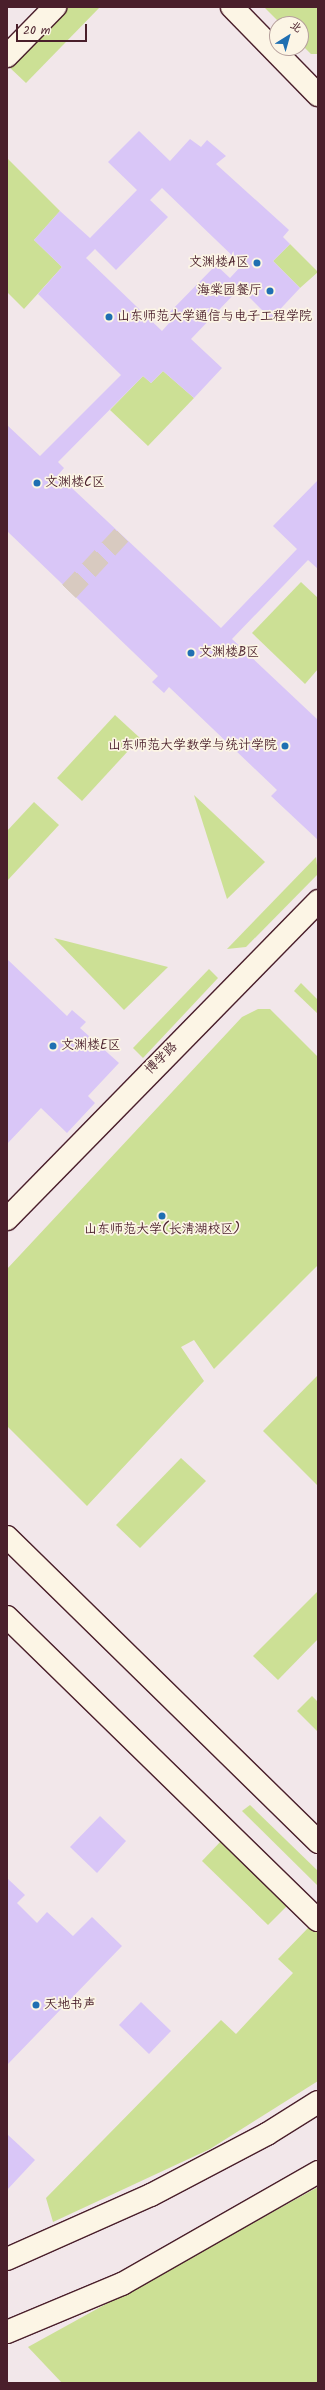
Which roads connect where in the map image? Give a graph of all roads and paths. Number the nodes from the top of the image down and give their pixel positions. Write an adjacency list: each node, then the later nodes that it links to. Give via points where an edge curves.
1 (55, 7): 3 (street)
2 (232, 7): 4 (street)
3 (7, 56)
4 (318, 94)
5 (318, 901): 6 (street, 博学路)
6 (7, 1219)
7 (7, 1537): 9 (street)
8 (7, 1617): 10 (street)
9 (318, 1842)
10 (318, 1920)
11 (318, 2102): 13 (street, via 267,2134 151,2195)
12 (318, 2172): 14 (street, via 122,2284)
13 (7, 2260)
14 (7, 2332)

